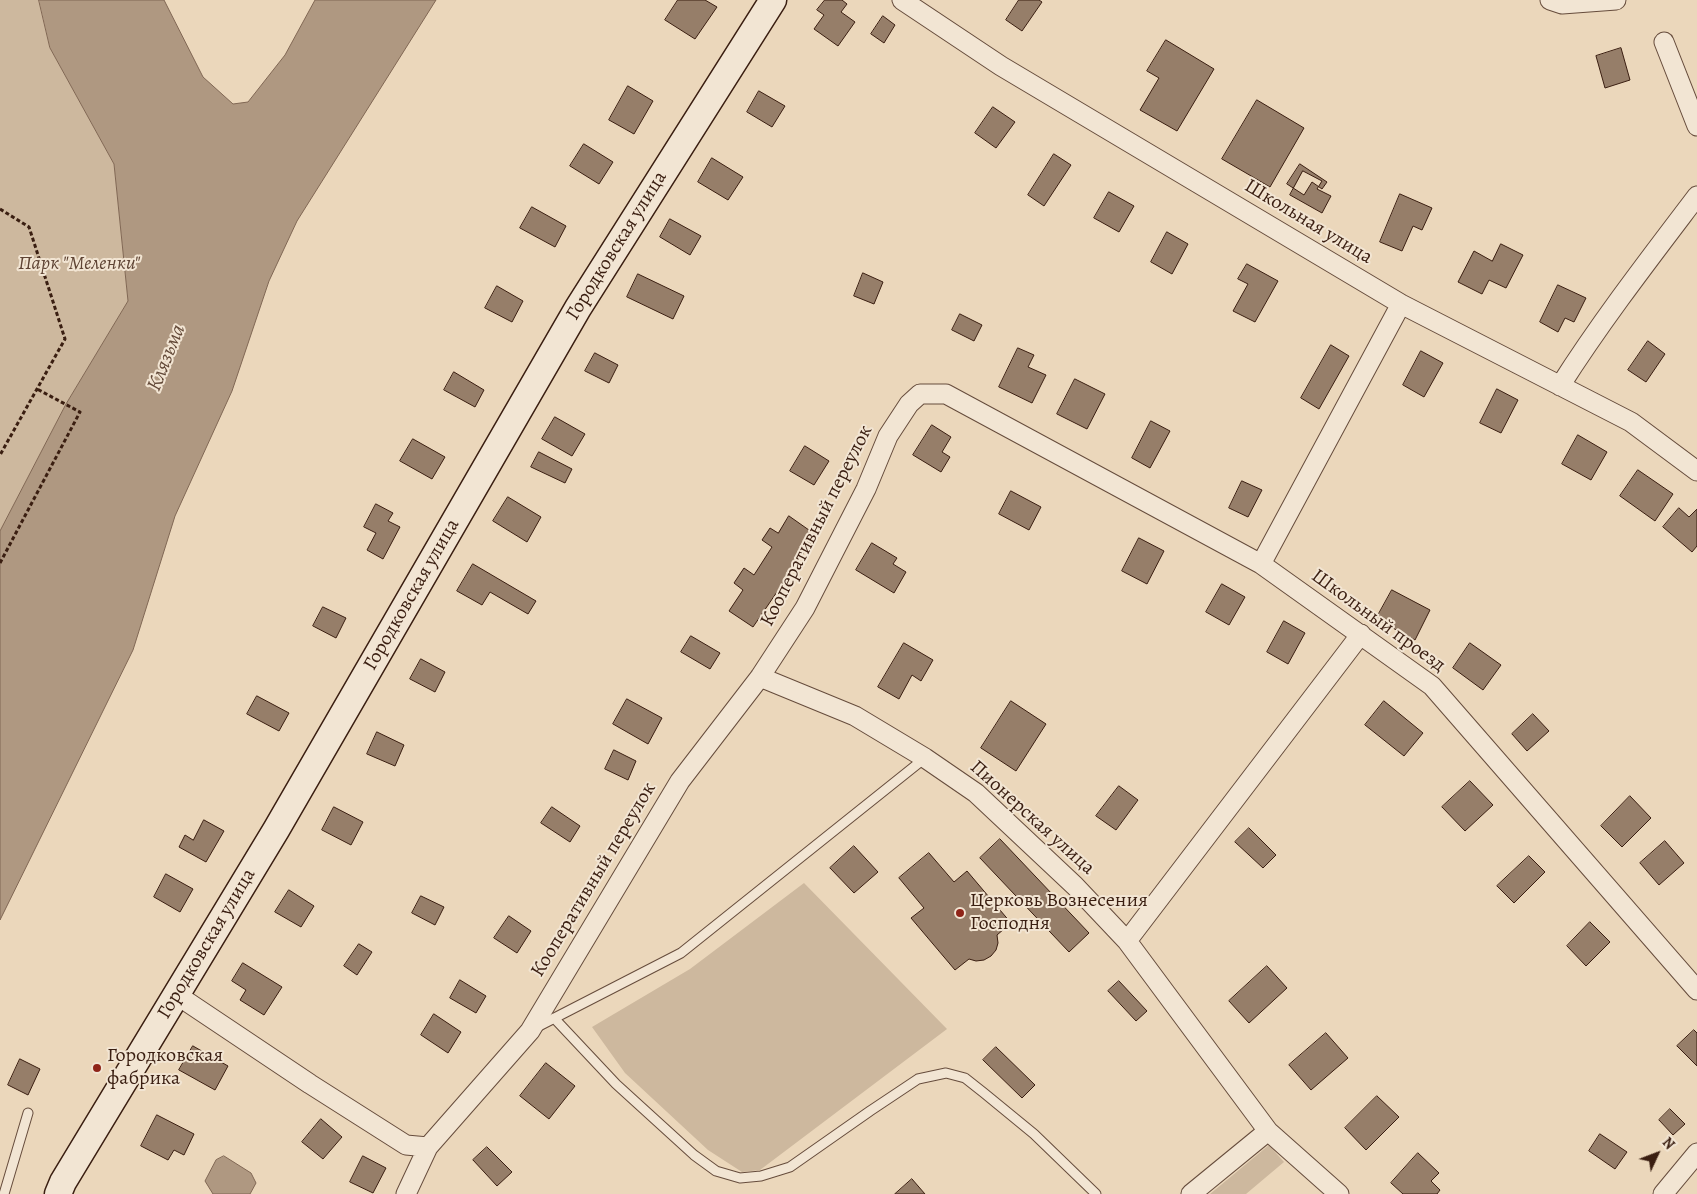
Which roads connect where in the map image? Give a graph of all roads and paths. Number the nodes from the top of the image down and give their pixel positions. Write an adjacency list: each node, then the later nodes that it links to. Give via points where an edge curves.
1 (773, 0): 22 (main road, Городковская улица, via 578,308)
2 (902, 0): 9 (street, Школьная улица, via 1001,66)
3 (1550, 0): 4 (street, via 1562,4)
4 (1616, 0)
5 (1664, 42): 6 (street)
6 (1697, 126)
7 (1697, 196): 10 (street, via 1630,284)
8 (0, 208): 11 (path, via 30,227 65,339)
9 (1401, 304): 10 (street, Школьная улица); 16 (street)
10 (1560, 386): 14 (street, Школьная улица, via 1630,422)
11 (37, 389): 13 (path); 15 (path, via 80,412)
12 (946, 394): 16 (street, Школьный проезд); 18 (street, Кооперативный переулок, via 920,394 893,428 866,489 805,608)
13 (0, 455)
14 (1697, 471)
15 (0, 563)
16 (1261, 564): 17 (street, Школьный проезд)
17 (1361, 634): 20 (street); 21 (street, Школьный проезд, via 1432,686)
18 (760, 677): 19 (street, Пионерская улица, via 855,716); 24 (street, Кооперативный переулок, via 680,781)
19 (925, 758): 20 (street, Пионерская улица, via 976,793); 23 (lane, via 681,953)
20 (1127, 940): 26 (street, Пионерская улица)
21 (1697, 990)
22 (177, 995): 27 (street, via 406,1145); 30 (main road, Городковская улица)
23 (554, 1018): 24 (lane); 32 (lane, via 616,1084 694,1154 716,1170 740,1178 761,1176 790,1167 918,1079 946,1073 965,1078 1034,1134)
24 (530, 1031): 27 (street, Кооперативный переулок)
25 (28, 1113): 29 (lane)
26 (1268, 1131): 33 (street); 34 (street, Пионерская улица)
27 (428, 1147): 31 (street, Кооперативный переулок)
28 (1697, 1153): 35 (street)
29 (4, 1194)
30 (58, 1194)
31 (406, 1194)
32 (1096, 1194)
33 (1192, 1194)
34 (1339, 1194)
35 (1663, 1194)

